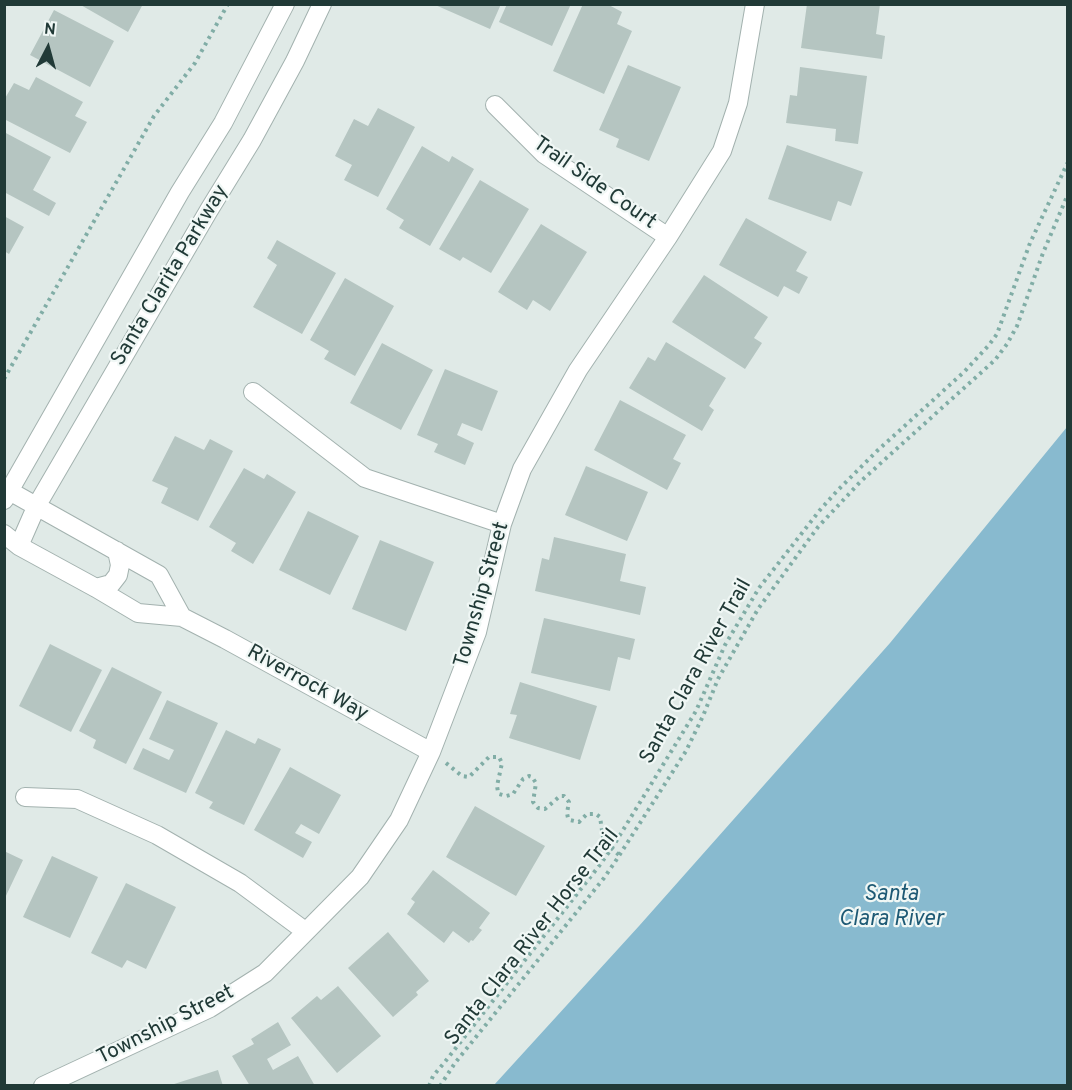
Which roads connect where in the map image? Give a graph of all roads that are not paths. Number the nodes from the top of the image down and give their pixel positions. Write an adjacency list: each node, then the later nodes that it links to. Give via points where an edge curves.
1 (285, 4): 7 (street, Santa Clarita Parkway, via 223,123)
2 (322, 4): 8 (street, Santa Clarita Parkway, via 252,140)
3 (755, 4): 5 (street, Township Street, via 738,103 722,151)
4 (495, 105): 5 (street, Trail Side Court, via 544,154)
5 (668, 237): 9 (street, Township Street, via 578,370 522,469)
6 (253, 392): 9 (street, via 365,478)
7 (6, 493): 8 (street)
8 (36, 505): 10 (street, Santa Clarita Parkway); 11 (street)
9 (502, 524): 14 (street, Township Street, via 477,632)
10 (12, 540): 12 (street, Riverrock Way)
11 (117, 551): 12 (street, via 118,575 111,584); 13 (street, via 159,575)
12 (96, 588): 13 (street, Riverrock Way, via 138,613)
13 (182, 617): 14 (street, Riverrock Way)
14 (431, 752): 16 (street, Township Street, via 399,820 360,877)
15 (25, 797): 16 (street, via 77,799 157,835 240,883)
16 (305, 931): 17 (street, Township Street, via 265,974 210,1008)
17 (44, 1086)

